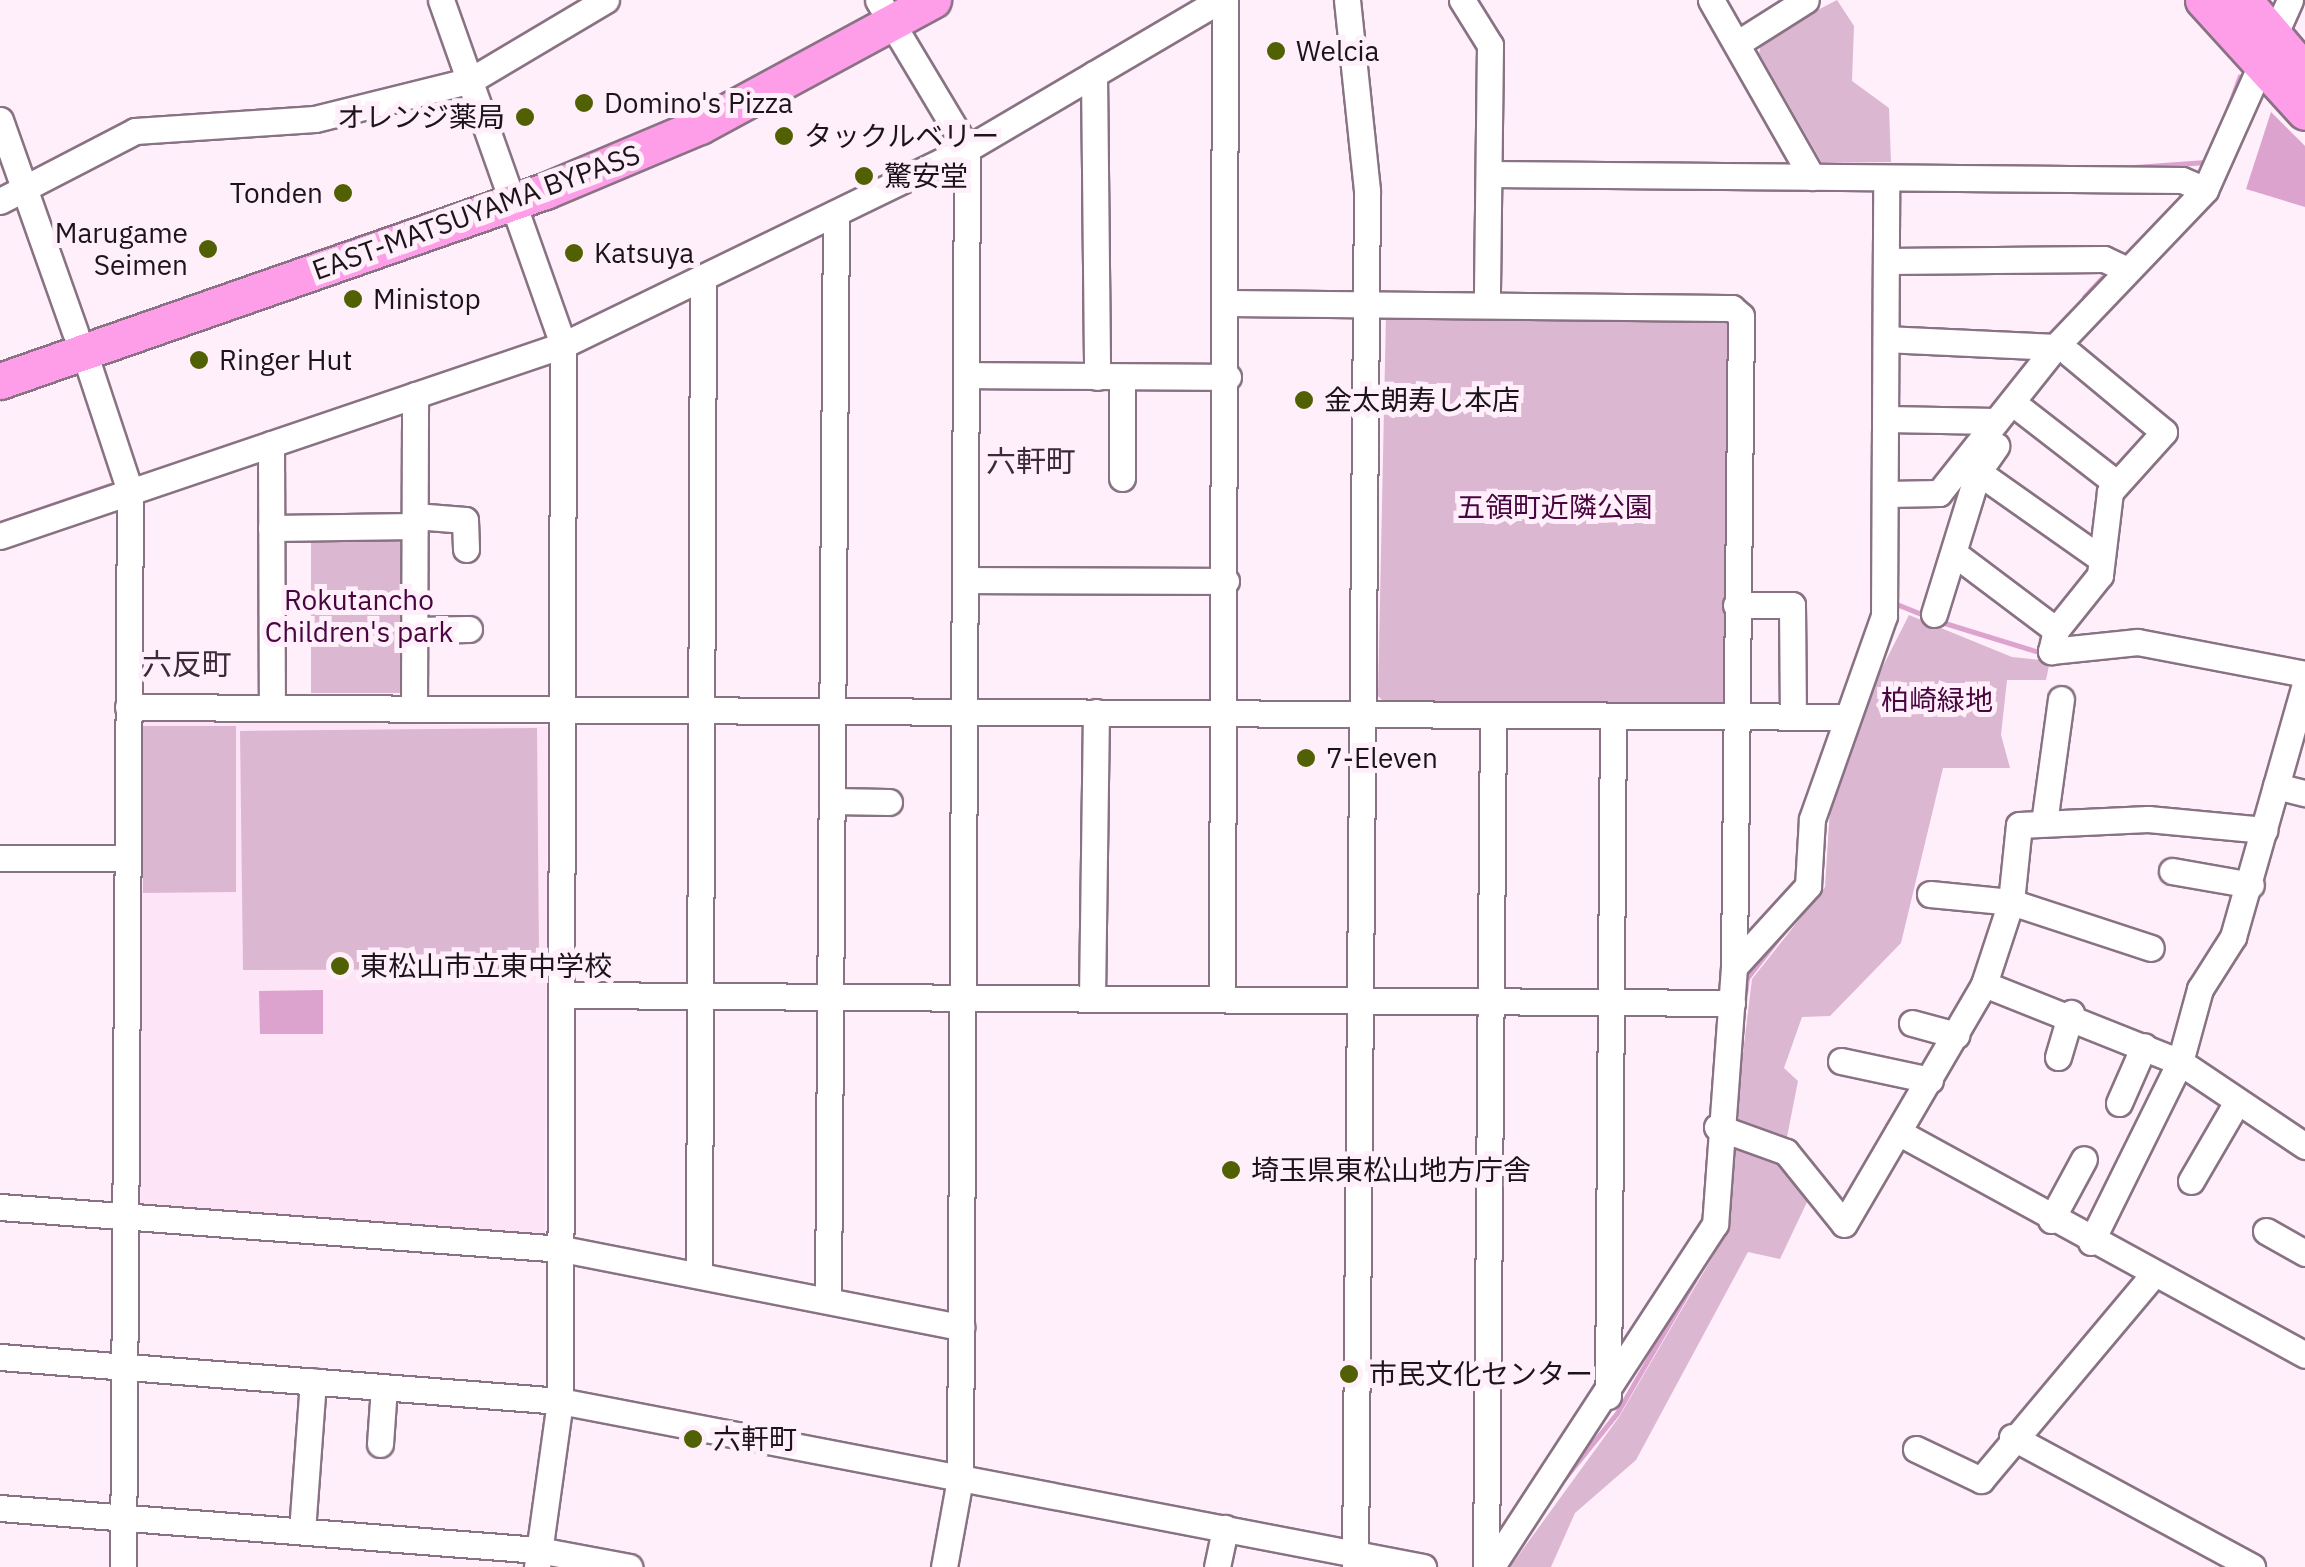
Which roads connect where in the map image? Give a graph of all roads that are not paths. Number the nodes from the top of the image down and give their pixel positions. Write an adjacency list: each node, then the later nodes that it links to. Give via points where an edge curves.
1 (441, 0): 17 (street)
2 (606, 0): 17 (street)
3 (933, 0): 12 (highway, EAST-MATSUYAMA BYPASS)
4 (1222, 0): 16 (street); 32 (street)
5 (1348, 0): 33 (street, via 1366,117)
6 (1462, 0): 21 (street, via 1490,45)
7 (1711, 0): 13 (street)
8 (1806, 0): 13 (street)
9 (2203, 0): 14 (highway)
10 (2244, 0): 14 (highway)
11 (2290, 0): 14 (street)
12 (887, 8): 20 (street); 26 (highway, EAST-MATSUYAMA BYPASS)
13 (1738, 43): 22 (street)
14 (2263, 71): 15 (highway); 18 (highway); 25 (street); 38 (street, via 2225,191)
15 (2305, 72)
16 (1094, 74): 20 (street); 41 (street)
17 (472, 80): 24 (street, via 315,119 135,131); 26 (street)
18 (2305, 112)
19 (0, 120): 24 (street)
20 (968, 149): 28 (street); 40 (street)
21 (1489, 174): 22 (street); 34 (street)
22 (1812, 177): 23 (street)
23 (1886, 178): 25 (street, via 2182,180); 29 (street)
24 (24, 188): 27 (street); 36 (street)
25 (2205, 190): 30 (street)
26 (516, 192): 36 (highway, EAST-MATSUYAMA BYPASS); 37 (street)
27 (0, 202)
28 (836, 213): 31 (street); 76 (street)
29 (1886, 261): 30 (street, via 2104,260); 35 (street)
30 (2125, 269): 38 (street)
31 (703, 278): 37 (street); 75 (street)
32 (1228, 303): 33 (street); 42 (street)
33 (1366, 304): 34 (street); 80 (street)
34 (1487, 304): 63 (street, via 1738,310)
35 (1886, 339): 38 (street); 46 (street)
36 (80, 342): 39 (highway, EAST-MATSUYAMA BYPASS); 43 (highway, EAST-MATSUYAMA BYPASS); 52 (street)
37 (564, 345): 44 (street); 74 (street)
38 (2062, 350): 45 (street); 47 (street); 51 (street, via 2164,432)
39 (0, 358)
40 (968, 376): 41 (street); 61 (street)
41 (1110, 377): 42 (street); 49 (street)
42 (1228, 378): 62 (street)
43 (0, 380)
44 (415, 395): 48 (street); 55 (street)
45 (2022, 410): 50 (street); 51 (street)
46 (1886, 419): 47 (street); 54 (street)
47 (1996, 421): 53 (street)
48 (272, 444): 52 (street); 56 (street)
49 (1122, 478)
50 (1975, 482): 53 (street); 59 (street); 60 (street)
51 (2116, 482): 60 (street)
52 (130, 491): 57 (street); 72 (street)
53 (1939, 493): 54 (street)
54 (1886, 494): 85 (street, via 1884,616)
55 (416, 521): 56 (street); 58 (street, via 466,520); 65 (street)
56 (271, 528): 71 (street)
57 (0, 536)
58 (466, 549)
59 (1954, 554): 64 (street); 67 (street)
60 (2100, 558): 67 (street, via 2100,574)
61 (966, 580): 62 (street); 77 (street)
62 (1226, 580): 79 (street)
63 (1736, 605): 83 (street); 84 (street, via 1792,605)
64 (1934, 614)
65 (415, 630): 66 (street); 73 (street)
66 (470, 630)
67 (2056, 630): 68 (street, via 2051,650 2138,642)
68 (2305, 674)
69 (2305, 685): 86 (street)
70 (2062, 699): 90 (street)
71 (272, 706): 72 (street); 73 (street)
72 (128, 707): 93 (street)
73 (414, 708): 74 (street)
74 (566, 709): 75 (street); 101 (street)
75 (701, 710): 76 (street); 102 (street)
76 (832, 711): 77 (street); 88 (street)
77 (965, 712): 78 (street); 104 (street)
78 (1096, 712): 79 (street); 105 (street)
79 (1226, 714): 80 (street); 106 (street)
80 (1363, 715): 81 (street); 107 (street)
81 (1493, 716): 82 (street); 108 (street)
82 (1613, 716): 83 (street); 109 (street)
83 (1736, 716): 84 (street); 99 (street)
84 (1793, 717): 85 (street)
85 (1841, 717): 99 (street, via 1812,819 1808,886)
86 (2276, 786): 87 (street); 91 (street)
87 (2305, 793)
88 (832, 801): 89 (street); 103 (street)
89 (889, 802)
90 (2044, 824): 91 (street, via 2148,819); 97 (street, via 2019,824)
91 (2264, 830): 95 (street)
92 (0, 858): 93 (street)
93 (128, 858): 127 (street)
94 (2172, 871): 95 (street)
95 (2251, 885): 117 (street, via 2200,989)
96 (1930, 894): 97 (street)
97 (2011, 902): 98 (street); 100 (street)
98 (2150, 948)
99 (1734, 968): 110 (street)
100 (1984, 984): 111 (street); 113 (street)
101 (564, 995): 102 (street); 131 (street)
102 (700, 996): 103 (street); 133 (street)
103 (830, 996): 104 (street); 135 (street)
104 (962, 997): 105 (street); 136 (street)
105 (1092, 998): 106 (street)
106 (1222, 999): 107 (street)
107 (1362, 1000): 108 (street); 153 (street)
108 (1490, 1001): 109 (street); 159 (street)
109 (1611, 1002): 110 (street); 142 (street)
110 (1732, 1003): 121 (street)
111 (2071, 1013): 114 (street); 115 (street)
112 (1912, 1023): 113 (street)
113 (1956, 1036): 118 (street)
114 (2144, 1046): 117 (street); 120 (street)
115 (2058, 1057)
116 (1841, 1061): 118 (street)
117 (2180, 1062): 119 (street); 130 (street)
118 (1930, 1080): 122 (street)
119 (2237, 1102): 123 (street); 125 (street)
120 (2119, 1103)
121 (1718, 1127): 122 (street, via 1786,1152 1844,1224); 142 (street, via 1714,1224)
122 (1898, 1132): 128 (street)
123 (2305, 1146)
124 (2084, 1159): 128 (street)
125 (2191, 1181)
126 (0, 1207): 127 (street)
127 (125, 1216): 131 (street); 139 (street)
128 (2051, 1220): 130 (street)
129 (2266, 1231): 132 (street)
130 (2091, 1242): 134 (street)
131 (562, 1249): 133 (street); 143 (street)
132 (2305, 1252)
133 (699, 1274): 135 (street)
134 (2152, 1276): 137 (street); 144 (street)
135 (828, 1300): 136 (street)
136 (961, 1327): 147 (street)
137 (2305, 1355)
138 (0, 1358): 139 (street)
139 (124, 1367): 140 (street); 149 (street)
140 (313, 1381): 141 (street); 151 (street)
141 (384, 1387): 143 (street); 145 (street)
142 (1608, 1400): 159 (street)
143 (560, 1401): 147 (street); 152 (street)
144 (2012, 1436): 146 (street, via 1982,1480); 160 (street)
145 (380, 1444)
146 (1916, 1449)
147 (960, 1478): 150 (street); 156 (street)
148 (0, 1508): 149 (street)
149 (124, 1517): 151 (street); 154 (street)
150 (1225, 1528): 153 (street); 157 (street)
151 (302, 1531): 152 (street)
152 (538, 1558): 155 (street)
153 (1356, 1561): 158 (street)
154 (123, 1567)
155 (629, 1567)
156 (944, 1567)
157 (1216, 1567)
158 (1422, 1567)
159 (1489, 1567)
160 (2252, 1567)

